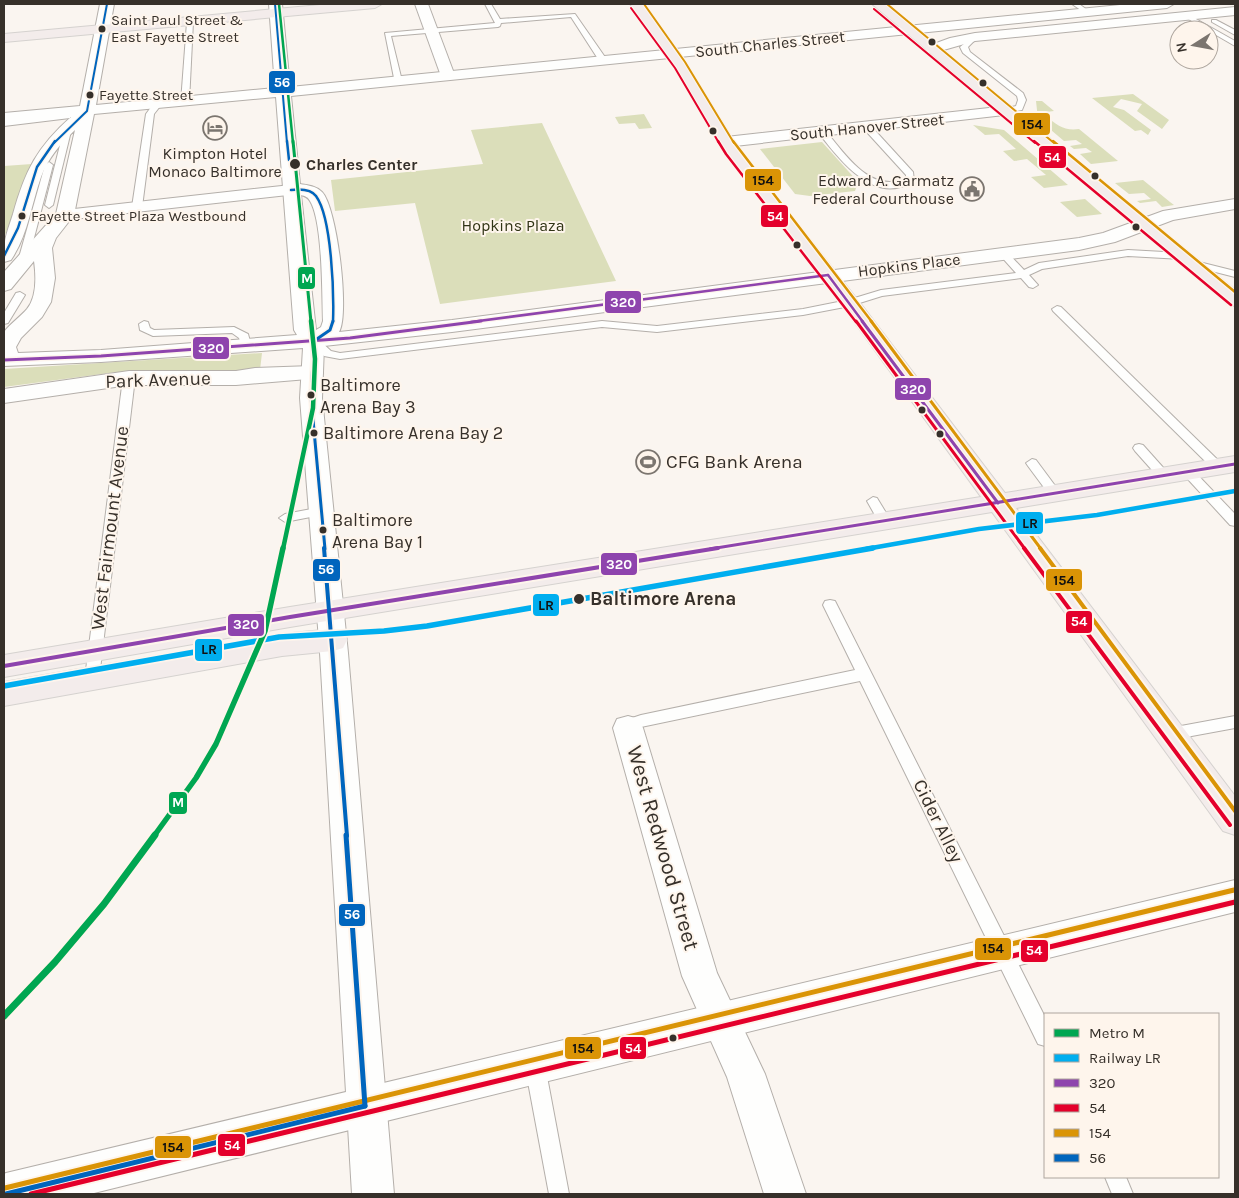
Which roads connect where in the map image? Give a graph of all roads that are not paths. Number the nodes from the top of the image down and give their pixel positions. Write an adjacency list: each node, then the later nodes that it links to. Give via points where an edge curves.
1 (107, 4): 15 (main road)
2 (375, 4): 9 (main road)
3 (422, 4): 17 (main road)
4 (488, 4): 13 (lane)
5 (636, 4): 23 (main road)
6 (878, 4): 16 (main road)
7 (1075, 4): 11 (lane)
8 (1166, 4): 11 (main road, South Charles Street); 12 (main road)
9 (276, 8): 14 (main road); 27 (main road)
10 (1235, 11): 12 (main road)
11 (1087, 12): 16 (main road, South Charles Street)
12 (1187, 16): 18 (lane, via 1215,21); 19 (main road); 21 (lane)
13 (498, 21): 17 (lane, via 498,25); 24 (lane, via 573,15)
14 (190, 22): 15 (main road); 28 (lane)
15 (101, 30): 20 (main road); 31 (main road)
16 (909, 30): 22 (main road); 23 (main road, South Charles Street)
17 (431, 31): 25 (main road); 26 (lane, via 387,34)
18 (1235, 33)
19 (975, 37): 22 (main road, via 955,40); 30 (lane, via 964,47 966,53 1020,95 1019,108)
20 (4, 38)
21 (1235, 44)
22 (933, 49): 30 (main road)
23 (671, 54): 24 (main road, South Charles Street); 37 (main road)
24 (603, 60): 25 (main road, South Charles Street)
25 (448, 76): 26 (main road, South Charles Street)
26 (398, 81): 27 (main road, South Charles Street)
27 (284, 92): 28 (main road, South Charles Street); 39 (main road)
28 (185, 102): 29 (main road, South Charles Street)
29 (157, 105): 31 (main road, South Charles Street); 42 (lane, via 150,114)
30 (1007, 111): 35 (main road, South Hanover Street); 44 (main road)
31 (87, 112): 32 (main road, South Charles Street); 33 (lane); 34 (main road); 43 (main road)
32 (4, 118)
33 (4, 124)
34 (68, 127): 41 (lane); 48 (main road, via 36,170 16,233)
35 (866, 127): 36 (main road, South Hanover Street); 36 (lane, via 910,174 911,180 894,186 872,182)
36 (822, 132): 37 (main road, South Hanover Street)
37 (726, 142): 51 (main road)
38 (49, 165): 48 (lane)
39 (291, 190): 42 (main road); 58 (main road, via 304,330); 58 (main road, via 305,190 317,197 327,237 333,320 330,330)
40 (1235, 204): 44 (main road, Hopkins Place, via 1180,212)
41 (49, 205)
42 (137, 207): 43 (main road)
43 (65, 215): 45 (main road)
44 (1144, 225): 46 (main road, Hopkins Place, via 1079,244); 47 (main road)
45 (48, 237): 48 (main road); 60 (main road, via 41,255 45,269 41,302 36,312 10,335 5,347)
46 (1003, 253): 49 (lane); 51 (main road, Hopkins Place)
47 (1186, 260): 49 (lane, via 1128,253 1040,266); 50 (lane); 53 (main road)
48 (12, 270): 56 (lane)
49 (1023, 274): 52 (lane); 54 (lane, via 881,294)
50 (1235, 274)
51 (828, 275): 54 (main road); 58 (main road, Hopkins Place, via 452,326)
52 (1034, 286)
53 (1235, 300)
54 (850, 303): 58 (lane, via 803,312 657,329 602,324 340,356 328,354); 70 (main road)
55 (1058, 309): 66 (lane)
56 (4, 321)
57 (144, 324): 59 (lane, via 145,330 153,333 234,330 244,336)
58 (314, 341): 59 (main road, Hopkins Place); 61 (main road)
59 (246, 345): 60 (main road, Hopkins Place)
60 (8, 360)
61 (312, 373): 62 (main road, Park Avenue, via 236,378); 71 (main road, via 311,398)
62 (129, 378): 63 (main road, Park Avenue); 77 (lane, West Fairmount Avenue)
63 (4, 396)
64 (1139, 448): 68 (lane)
65 (1032, 463): 69 (lane)
66 (1230, 467): 67 (main road)
67 (1188, 472): 68 (main road); 73 (lane)
68 (1164, 476): 69 (main road)
69 (1055, 494): 70 (main road)
70 (998, 503): 75 (main road, via 879,511); 84 (main road)
71 (322, 511): 72 (lane); 75 (main road)
72 (284, 518)
73 (1235, 522)
74 (830, 605): 79 (lane, Cider Alley)
75 (331, 610): 76 (main road); 77 (main road)
76 (333, 640): 80 (main road, via 282,645); 91 (main road)
77 (95, 649): 78 (main road); 80 (lane, West Fairmount Avenue)
78 (4, 666)
79 (865, 674): 83 (lane, West Redwood Street, via 641,721); 87 (lane, Cider Alley)
80 (92, 678): 81 (main road)
81 (4, 694)
82 (1235, 722): 84 (lane)
83 (628, 728): 88 (main road, West Redwood Street, via 700,976)
84 (1170, 734): 85 (main road)
85 (1235, 821)
86 (1235, 896): 87 (main road)
87 (1003, 953): 88 (main road); 89 (lane, Cider Alley)
88 (722, 1020): 90 (main road); 96 (main road, West Redwood Street, via 745,1074)
89 (1044, 1036)
90 (535, 1066): 91 (main road); 95 (lane)
91 (365, 1106): 93 (main road); 94 (main road)
92 (1115, 1178): 97 (lane)
93 (6, 1194)
94 (373, 1194)
95 (559, 1194)
96 (785, 1194)
97 (1123, 1194)

